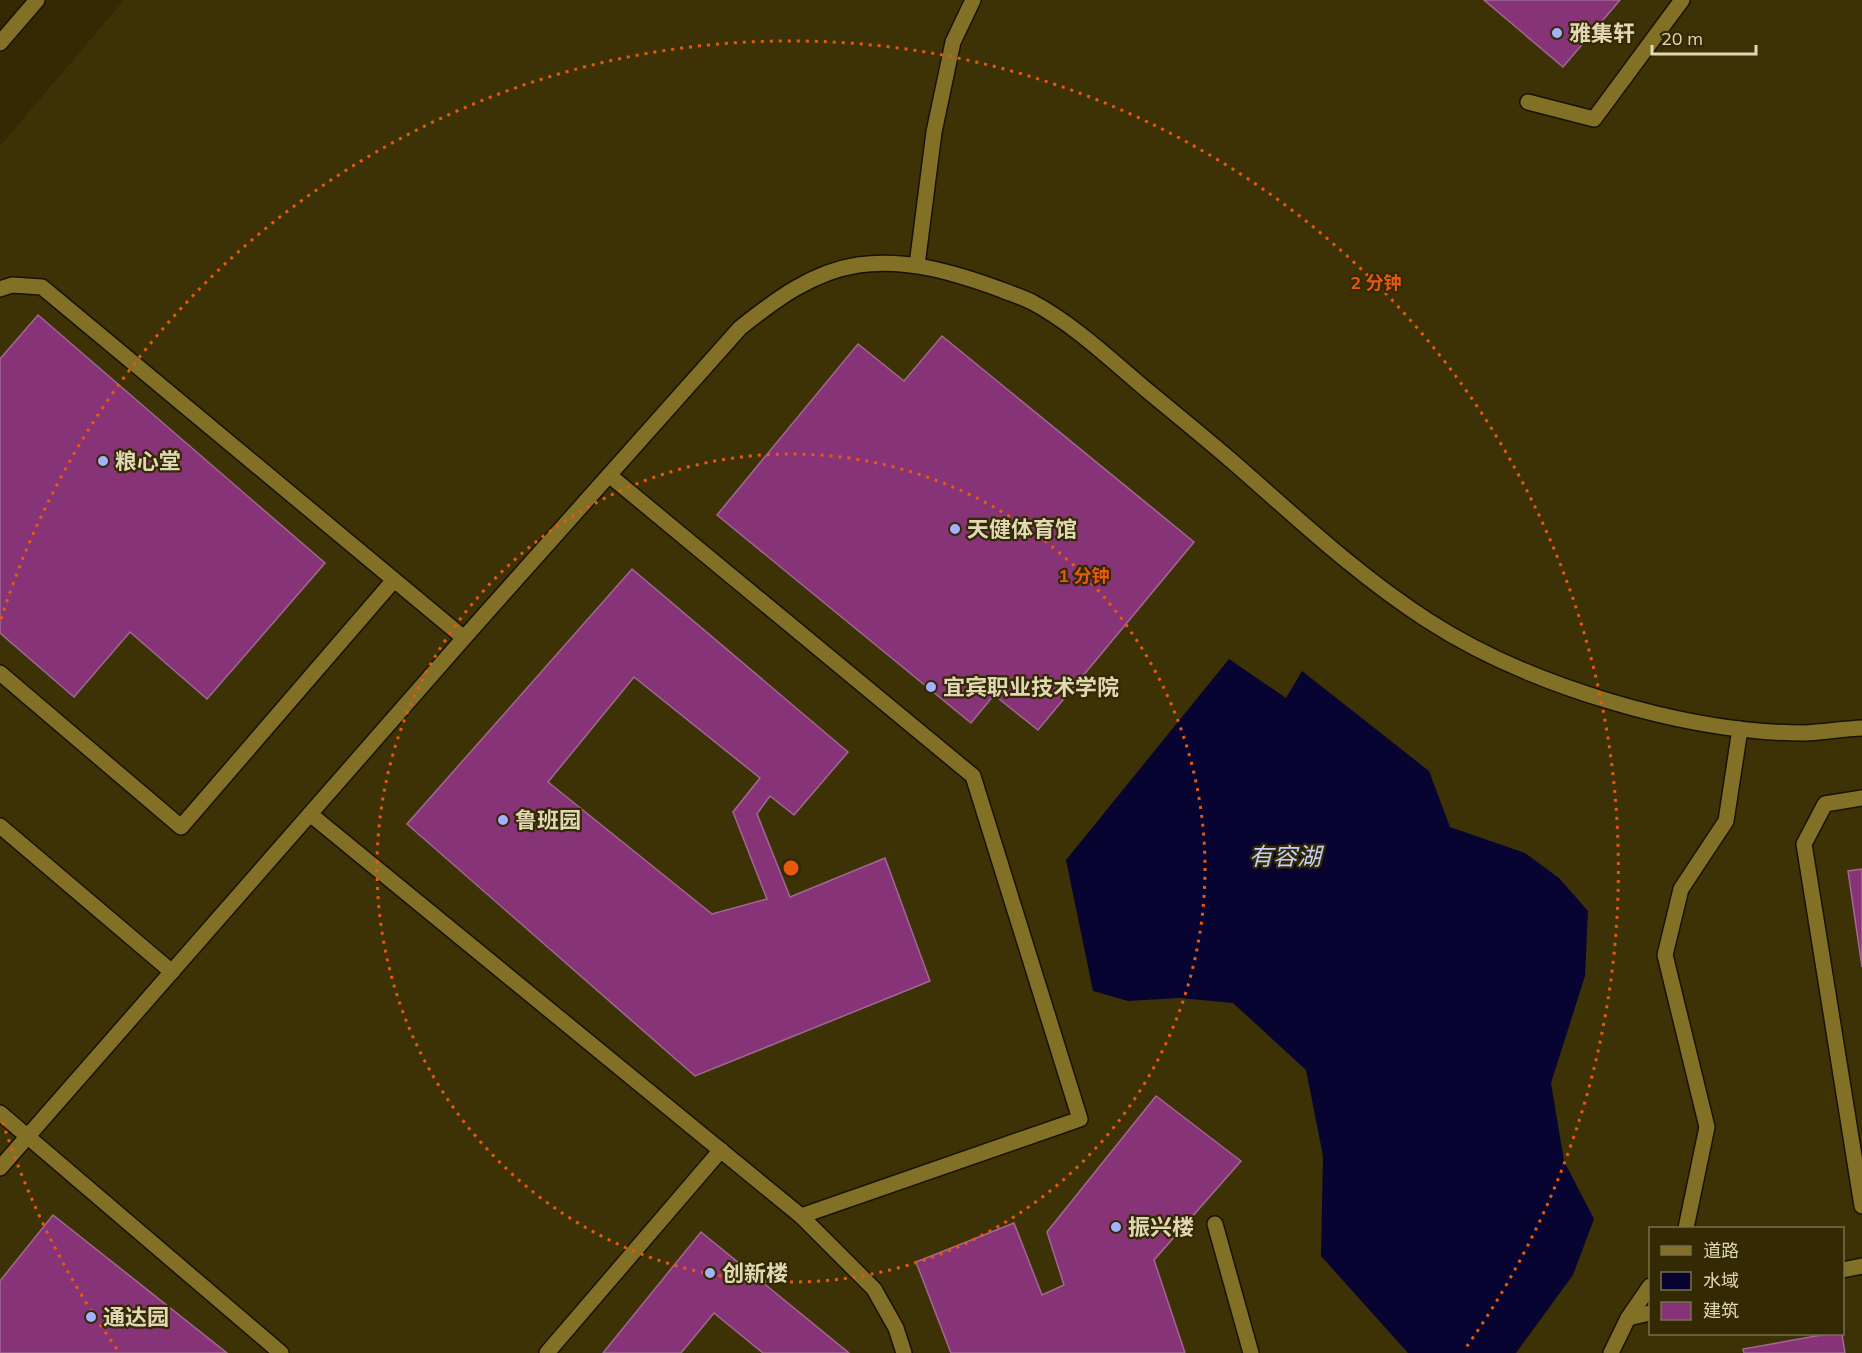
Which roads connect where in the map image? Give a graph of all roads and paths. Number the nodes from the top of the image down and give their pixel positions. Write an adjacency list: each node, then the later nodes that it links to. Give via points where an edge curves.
1 (37, 0): 4 (street)
2 (973, 0): 6 (street, via 953,42 934,132)
3 (1682, 0): 5 (street, via 1594,118)
4 (0, 43)
5 (1528, 102)
6 (917, 265): 8 (street, via 858,265 812,278 774,301 740,328); 13 (street, via 979,281 1030,301 1074,328 1343,560 1428,621 1506,665 1666,717)
7 (0, 289): 9 (street, via 12,285 42,287)
8 (609, 475): 10 (street); 23 (street, via 973,776 1080,1119)
9 (394, 580): 10 (street); 11 (street, via 181,826)
10 (464, 638): 15 (street)
11 (0, 673)
12 (1862, 728): 13 (street, via 1805,733)
13 (1740, 729): 25 (street, via 1726,821 1682,889 1665,955 1707,1127)
14 (1862, 798): 22 (street, via 1825,804 1804,844)
15 (310, 814): 17 (street); 20 (street)
16 (0, 826): 17 (street)
17 (172, 972): 19 (street)
18 (0, 1113): 19 (street)
19 (28, 1136): 21 (street); 31 (street)
20 (721, 1150): 23 (street); 32 (street)
21 (0, 1168)
22 (1862, 1206)
23 (801, 1216): 33 (street, via 874,1289 896,1328)
24 (1215, 1224): 34 (street)
25 (1686, 1227)
26 (1862, 1266): 27 (street)
27 (1844, 1270)
28 (1649, 1287): 30 (street)
29 (1649, 1313): 30 (street)
30 (1628, 1318): 35 (street)
31 (281, 1353)
32 (547, 1353)
33 (904, 1353)
34 (1251, 1353)
35 (1611, 1353)

